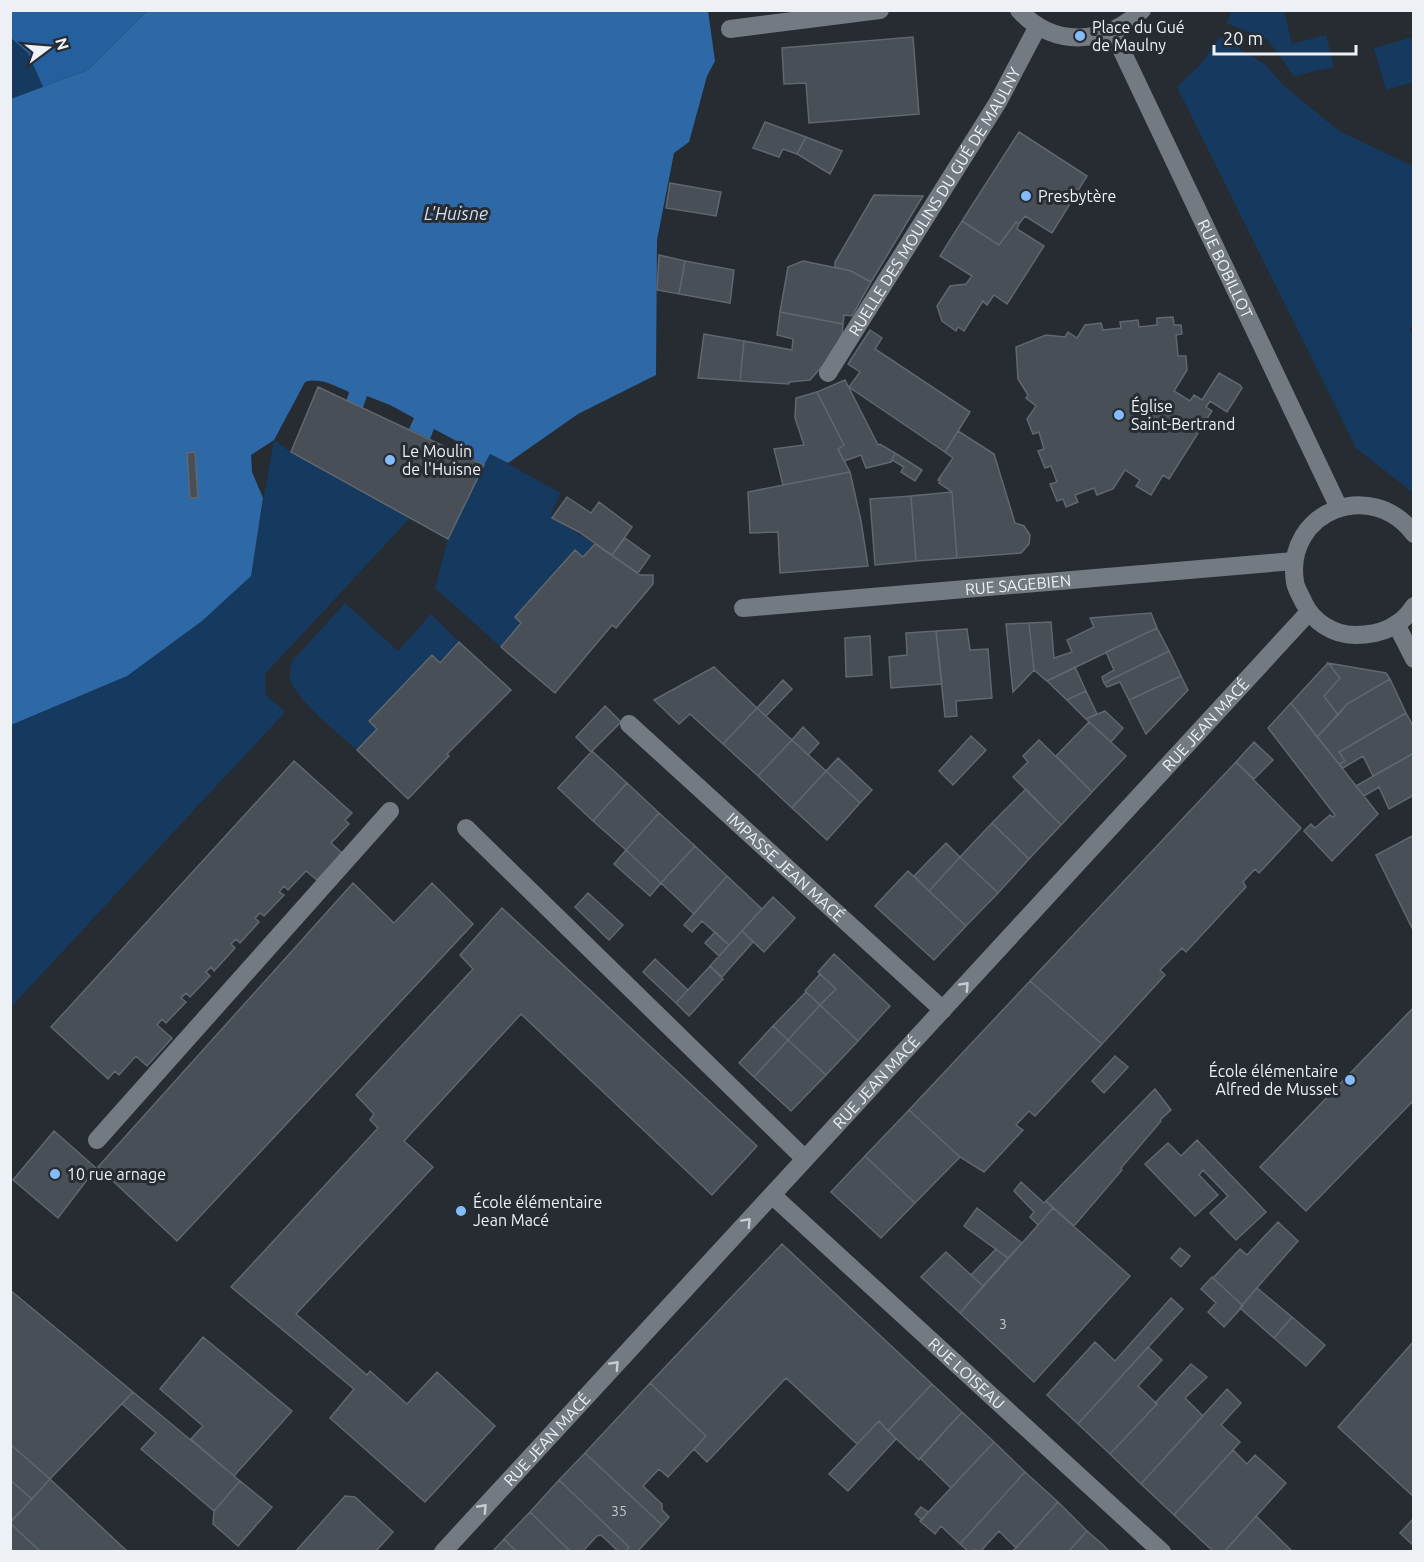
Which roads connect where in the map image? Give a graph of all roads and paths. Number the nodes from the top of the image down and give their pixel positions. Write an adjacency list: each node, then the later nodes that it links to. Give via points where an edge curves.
1 (880, 10): 5 (street)
2 (1019, 10): 4 (street)
3 (1142, 10): 6 (street)
4 (1038, 26): 6 (street, via 1072,37); 7 (street, RUELLE DES MOULINS DU GUÉ DE MAULNY, via 998,102)
5 (730, 29)
6 (1113, 32): 8 (street, RUE BOBILLOT)
7 (828, 374)
8 (1339, 508): 9 (street, via 1368,505 1390,512 1405,522); 10 (street, via 1314,523 1301,541)
9 (1413, 534)
10 (1294, 561): 12 (street, RUE SAGEBIEN); 13 (street, via 1295,584)
11 (1413, 606): 14 (street)
12 (743, 608)
13 (1309, 612): 14 (street, via 1326,627 1348,635 1371,635); 19 (street, RUE JEAN MACÉ, one-way to 13)
14 (1396, 624): 15 (street)
15 (1413, 659)
16 (629, 724): 19 (street, IMPASSE JEAN MACÉ)
17 (390, 811): 20 (street)
18 (466, 828): 21 (street)
19 (943, 1010): 21 (street, RUE JEAN MACÉ)
20 (97, 1140)
21 (805, 1159): 22 (street, RUE JEAN MACÉ)
22 (772, 1195): 23 (street, RUE JEAN MACÉ, one-way to 22); 24 (street, RUE LOISEAU)
23 (443, 1551)
24 (1162, 1551)

